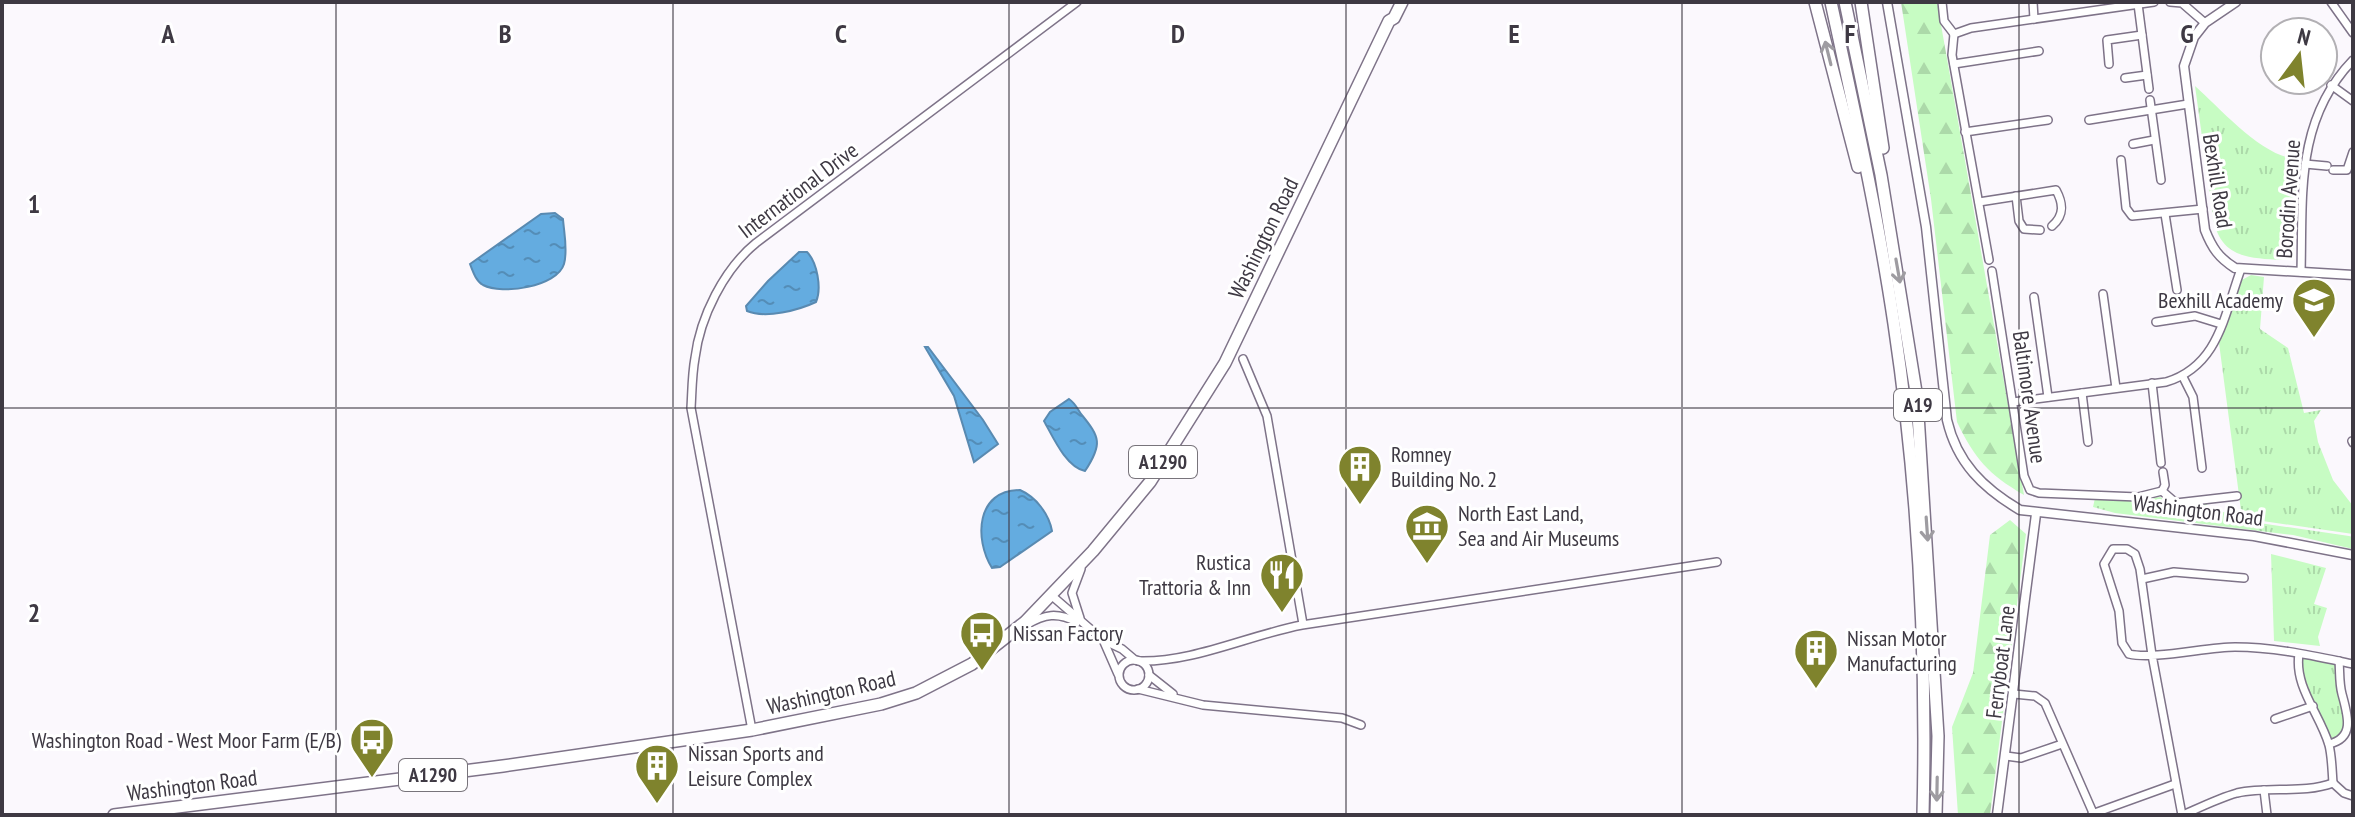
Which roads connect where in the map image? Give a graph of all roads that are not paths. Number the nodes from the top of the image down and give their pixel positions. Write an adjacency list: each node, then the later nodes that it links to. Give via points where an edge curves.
1 (1077, 2): 97 (street, International Drive, via 756,243 730,271 711,306 695,356 691,408)
2 (1394, 2): 17 (main road, Washington Road / A1290)
3 (1402, 2): 17 (main road, Washington Road / A1290)
4 (1815, 2): 56 (main road, one-way to 4)
5 (1831, 2): 56 (main road, A19)
6 (1845, 2): 49 (main road, A19)
7 (1861, 2): 49 (main road)
8 (1887, 2): 72 (street, via 1922,199 1951,438 1969,471 1986,487 2020,510)
9 (1942, 2): 20 (street, via 1944,21)
10 (2033, 2): 16 (street)
11 (2154, 2): 15 (street)
12 (2170, 2): 18 (street, via 2182,3)
13 (2236, 2): 18 (street)
14 (2331, 2): 19 (street)
15 (2138, 4): 16 (street); 21 (street)
16 (2034, 19): 20 (street)
17 (1389, 21): 74 (main road, Washington Road / A1290, via 1225,363 1150,482)
18 (2205, 23): 32 (street, Bexhill Road, via 2184,66)
19 (2353, 33)
20 (1954, 34): 24 (street)
21 (2142, 35): 25 (street, via 2107,40); 26 (street)
22 (2039, 51): 24 (street)
23 (2353, 60): 27 (street, Borodin Avenue)
24 (1954, 64): 36 (street)
25 (2109, 64)
26 (2147, 75): 28 (street); 29 (street)
27 (2339, 76)
28 (2125, 78)
29 (2149, 89)
30 (2326, 96): 41 (street, Borodin Avenue, via 2308,138)
31 (2150, 100): 33 (street)
32 (2188, 104): 33 (street); 45 (street, Bexhill Road)
33 (2151, 110): 35 (street); 37 (street)
34 (2048, 120): 36 (street)
35 (2089, 120)
36 (1965, 132): 44 (street)
37 (2154, 140): 38 (street); 42 (street)
38 (2133, 144)
39 (2353, 152): 41 (street, Borodin Avenue, via 2347,170)
40 (2121, 160): 46 (street, via 2126,208 2132,216)
41 (2305, 164): 53 (street, Borodin Avenue)
42 (2161, 180)
43 (2016, 196): 44 (street); 47 (street, via 2056,190 2062,211); 48 (street, via 2024,229)
44 (1979, 202): 50 (street)
45 (2203, 209): 46 (street); 51 (street, Bexhill Road, via 2213,248)
46 (2165, 214): 55 (street)
47 (2052, 226)
48 (2040, 230)
49 (1892, 239): 108 (main road, A19, one-way to 108, via 1918,412 1938,736)
50 (1989, 260)
51 (2241, 269): 53 (street); 60 (street)
52 (1992, 271): 67 (street, Baltimore Avenue)
53 (2301, 272): 54 (street)
54 (2353, 275)
55 (2177, 290)
56 (1889, 291): 107 (main road, A19, via 1916,544 1925,735)
57 (2103, 294): 64 (street)
58 (2034, 297): 66 (street)
59 (2156, 322): 60 (street, via 2195,316)
60 (2221, 324): 62 (street, via 2211,352)
61 (1243, 359): 79 (street, via 1267,416)
62 (2183, 377): 63 (street); 69 (street, via 2193,397)
63 (2152, 383): 64 (street); 70 (street)
64 (2116, 388): 65 (street)
65 (2082, 393): 66 (street); 68 (street)
66 (2048, 397): 67 (street)
67 (2013, 402): 70 (street, Baltimore Avenue, via 2030,490 2138,497)
68 (2088, 442)
69 (2202, 468)
70 (2162, 491): 71 (street, via 2176,503)
71 (2237, 496)
72 (2036, 514): 73 (street, Washington Road, via 2254,536); 92 (street, Ferryboat Lane)
73 (2353, 555)
74 (1087, 558): 78 (main road, Washington Road / A1290); 80 (street, via 1072,593)
75 (1717, 562): 79 (street)
76 (2244, 578): 77 (street, via 2174,572)
77 (2142, 579): 84 (street); 84 (street, via 2135,554 2120,548 2109,553 2104,564 2119,611 2122,643 2129,654)
78 (1051, 595): 80 (street); 81 (main road, Washington Road / A1290)
79 (1303, 624): 86 (street)
80 (1087, 626): 81 (street, via 1050,614); 82 (street)
81 (1012, 635): 97 (main road, Washington Road / A1290, via 972,664 916,693)
82 (1103, 640): 85 (street); 89 (street)
83 (2299, 654): 84 (street, via 2235,647); 87 (street); 94 (street, via 2300,681)
84 (2152, 655): 102 (street)
85 (1137, 660): 86 (street); 89 (street, via 1122,665); 90 (street)
86 (1159, 661): 90 (street)
87 (2339, 661): 88 (street); 99 (street, via 2351,725 2347,736)
88 (2353, 664)
89 (1118, 674): 91 (street, via 1123,686)
90 (1149, 674): 91 (street); 93 (street)
91 (1138, 689): 93 (street)
92 (2014, 694): 98 (street, via 2045,703); 100 (street, Ferryboat Lane)
93 (1182, 699): 96 (street, via 1211,707 1342,718)
94 (2313, 706): 95 (street); 99 (street)
95 (2275, 719)
96 (1361, 725)
97 (752, 730): 106 (main road, Washington Road / A1290)
98 (2062, 744): 100 (street, via 2021,758); 105 (street)
99 (2329, 744): 101 (street)
100 (2006, 756): 109 (street, Ferryboat Lane)
101 (2333, 783): 103 (street, via 2318,789); 104 (street)
102 (2175, 784): 105 (street); 110 (street)
103 (2264, 790): 110 (street, via 2238,793); 111 (street)
104 (2353, 796)
105 (2093, 814)
106 (114, 815)
107 (1923, 815)
108 (1936, 815)
109 (1997, 815)
110 (2182, 815)
111 (2267, 815)

